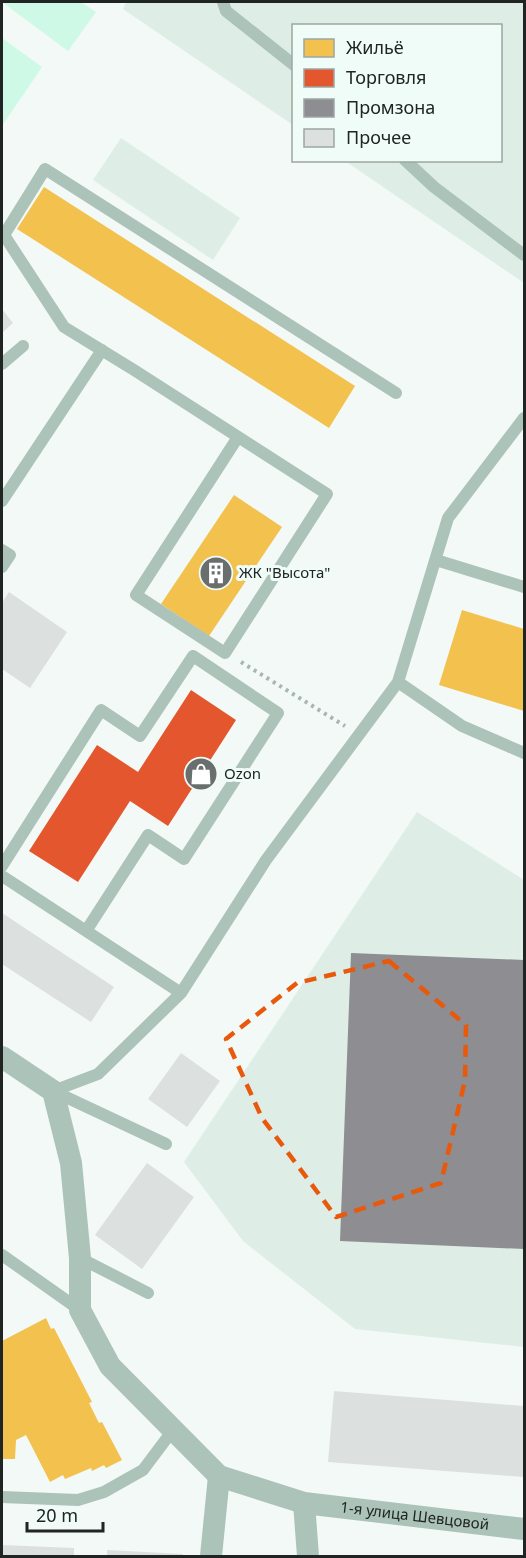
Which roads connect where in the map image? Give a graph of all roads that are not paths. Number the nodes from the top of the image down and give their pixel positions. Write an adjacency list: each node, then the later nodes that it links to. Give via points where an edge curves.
1 (223, 2): 2 (lane, via 226,11)
2 (292, 63)
3 (407, 162): 5 (lane)
4 (3, 234): 7 (lane, via 64,327); 9 (lane, via 45,169)
5 (525, 255)
6 (23, 346): 8 (lane)
7 (102, 350): 11 (lane); 12 (lane)
8 (2, 363)
9 (396, 393)
10 (525, 418): 14 (lane, via 448,518)
11 (238, 437): 11 (lane, via 136,595 225,652 327,494)
12 (2, 501)
13 (2, 550): 15 (lane, via 10,555)
14 (435, 560): 16 (lane); 17 (lane)
15 (2, 567)
16 (525, 587)
17 (398, 682): 18 (lane, via 462,726); 22 (lane, via 266,860)
18 (525, 753)
19 (2, 866): 21 (lane, via 101,710 140,736 193,656 278,713 184,859 148,835)
20 (2, 876): 21 (lane)
21 (86, 931): 22 (lane)
22 (181, 993): 24 (lane, via 98,1074)
23 (2, 1057): 24 (street)
24 (53, 1091): 25 (lane); 27 (street, via 70,1163)
25 (166, 1144)
26 (2, 1255): 29 (lane)
27 (80, 1258): 28 (lane); 29 (street)
28 (148, 1293)
29 (80, 1310): 30 (street, via 110,1366)
30 (174, 1430): 31 (street); 32 (lane, via 143,1470 104,1492 78,1500)
31 (219, 1476): 33 (street, 1-я улица Шевцовой); 35 (street)
32 (2, 1497)
33 (304, 1503): 34 (street, 1-я улица Шевцовой); 36 (street)
34 (525, 1529)
35 (212, 1557)
36 (308, 1557)

